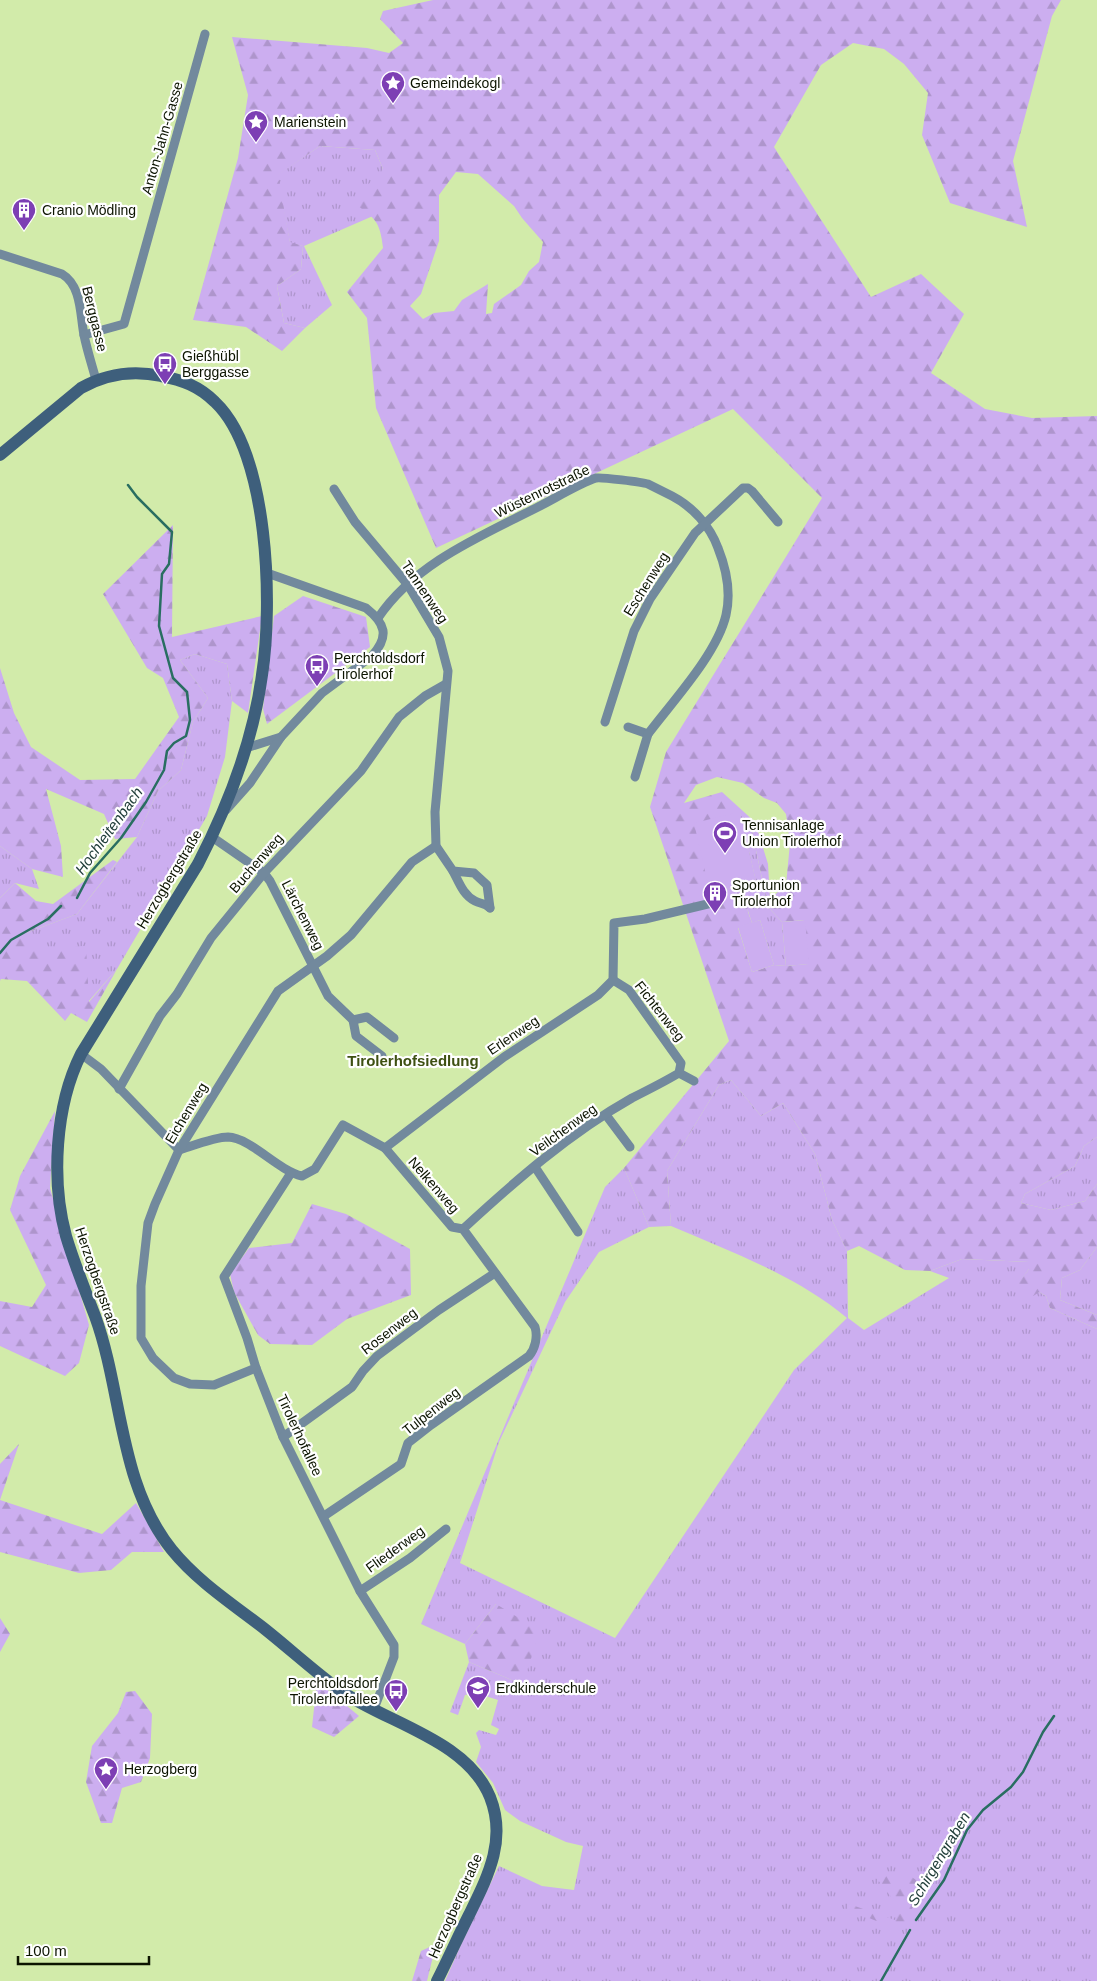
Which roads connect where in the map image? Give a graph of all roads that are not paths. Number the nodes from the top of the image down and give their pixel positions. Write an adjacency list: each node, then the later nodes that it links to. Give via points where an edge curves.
1 (205, 34): 3 (street, Anton-Jahn-Gasse, via 124,324)
2 (0, 254): 3 (street, Berggasse, via 66,277 79,301)
3 (84, 335): 4 (street, Berggasse)
4 (96, 380): 5 (main road, Herzogbergstraße, via 66,398); 9 (main road, Herzogbergstraße, via 140,373 181,379 216,402 247,455 262,527)
5 (0, 455)
6 (334, 490): 10 (street, Tannenweg, via 355,522)
7 (705, 522): 8 (street, Eschenweg, via 743,488 752,490); 10 (street, Wüstenrotstraße, via 680,500 646,484 597,478 452,551); 13 (street, Eschenweg, via 650,599 634,631); 15 (street, Wüstenrotstraße, via 725,566 727,614 707,657)
8 (778, 522)
9 (267, 573): 11 (street, via 366,608); 17 (main road, Herzogbergstraße, via 264,659)
10 (408, 585): 11 (street, Wüstenrotstraße); 12 (street, Tannenweg, via 439,638 448,671)
11 (378, 618): 16 (street, via 383,631 378,649 322,693)
12 (446, 684): 21 (street, Tannenweg, via 435,812); 23 (street, Buchenweg, via 399,717 361,771)
13 (605, 722)
14 (628, 728): 15 (street)
15 (648, 734): 18 (street, Wüstenrotstraße)
16 (281, 737): 17 (street); 19 (street, via 250,783)
17 (246, 748): 19 (main road, Herzogbergstraße)
18 (634, 777)
19 (225, 811): 20 (main road, Herzogbergstraße)
20 (212, 837): 23 (street, Lärchenweg); 29 (main road, Herzogbergstraße)
21 (436, 846): 22 (street); 25 (street, Eichenweg, via 412,862 351,936)
22 (453, 871): 22 (street, via 460,887 475,901 490,908 487,885 474,873)
23 (264, 873): 25 (street, Lärchenweg); 33 (street, Buchenweg, via 211,938 160,1016)
24 (716, 902): 26 (street, via 614,923)
25 (313, 965): 27 (street, Lärchenweg, via 328,996); 37 (street, Eichenweg, via 278,991)
26 (613, 980): 31 (street, Fichtenweg, via 629,990 681,1063); 36 (street, Erlenweg, via 598,995 504,1057)
27 (353, 1020): 28 (street, via 367,1017); 30 (street, Lärchenweg, via 356,1036)
28 (394, 1038)
29 (81, 1054): 33 (street); 49 (main road, Herzogbergstraße, via 70,1079 61,1115 57,1185 60,1211 66,1238 105,1345 128,1458 143,1503 171,1548 196,1574 342,1691)
30 (382, 1056)
31 (679, 1073): 32 (street); 34 (street, Veilchenweg)
32 (694, 1081)
33 (120, 1089): 37 (street)
34 (606, 1115): 35 (street); 38 (street, Veilchenweg)
35 (630, 1147)
36 (385, 1148): 39 (street, Nelkenweg, via 343,1125 315,1169 302,1176); 40 (street, Nelkenweg, via 452,1228)
37 (179, 1150): 39 (street, via 226,1137 238,1139); 44 (street, Eichenweg, via 148,1223 141,1286 141,1338 153,1358 174,1378 190,1384 214,1385)
38 (534, 1167): 40 (street, Veilchenweg); 41 (street)
39 (291, 1173): 44 (street, Tirolerhofallee, via 224,1277)
40 (463, 1229): 42 (street, Nelkenweg)
41 (578, 1232)
42 (495, 1273): 43 (street, Nelkenweg, via 535,1327); 45 (street, Rosenweg, via 377,1356 352,1387)
43 (534, 1347): 46 (street, Tulpenweg, via 529,1356 408,1443 401,1464)
44 (256, 1368): 45 (street, Tirolerhofallee)
45 (283, 1437): 46 (street, Tirolerhofallee)
46 (324, 1516): 48 (street, Tirolerhofallee)
47 (446, 1528): 48 (street, Fliederweg, via 410,1558)
48 (360, 1591): 49 (street, Tirolerhofallee, via 395,1651)
49 (374, 1709): 50 (main road, Herzogbergstraße, via 444,1747 466,1763 486,1787 496,1816 497,1839 491,1867)
50 (437, 1981)

